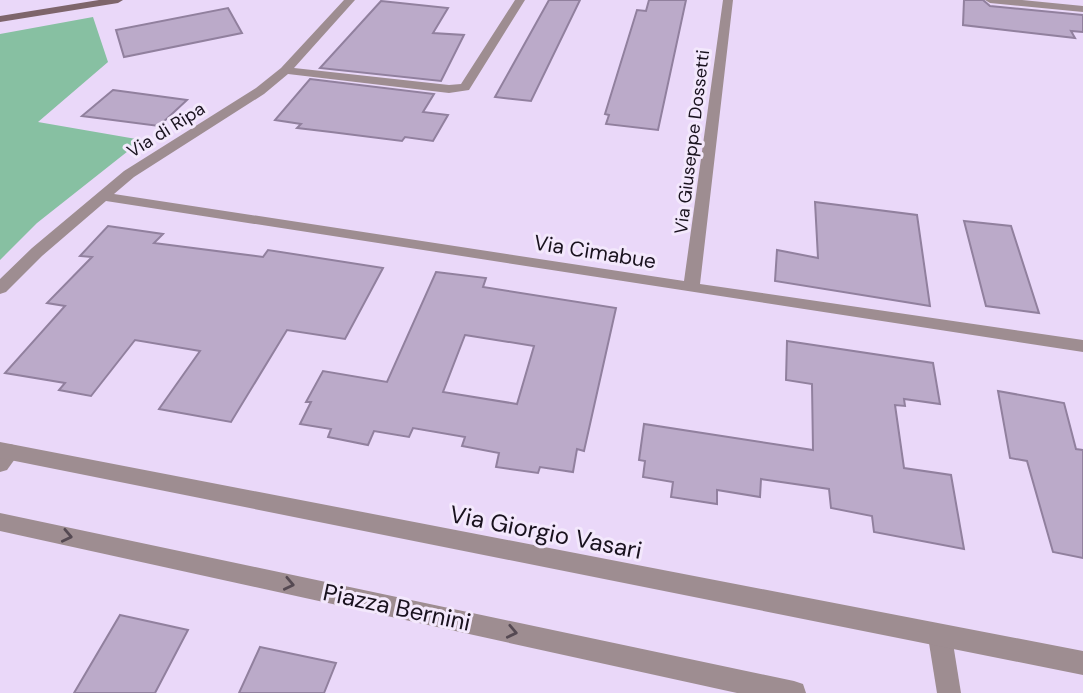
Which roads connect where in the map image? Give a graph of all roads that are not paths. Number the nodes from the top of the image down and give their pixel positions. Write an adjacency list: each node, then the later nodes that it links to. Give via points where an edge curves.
1 (118, 0): 7 (main road)
2 (350, 0): 8 (street, Via di Ripa)
3 (520, 0): 8 (street, via 465,88)
4 (728, 0): 11 (street, Via Giuseppe Dossetti)
5 (990, 0): 6 (street)
6 (1083, 9)
7 (0, 19)
8 (285, 70): 9 (street, Via di Ripa)
9 (102, 196): 10 (street, Via di Ripa); 11 (street, Via Cimabue)
10 (0, 288)
11 (691, 288): 12 (street, Via Cimabue)
12 (1083, 346)
13 (3, 456): 15 (street, Via Giorgio Vasari)
14 (0, 522): 17 (street, Piazza Bernini, one-way to 17)
15 (940, 637): 16 (street, Via Giorgio Vasari); 18 (street)
16 (1083, 663)
17 (794, 693)
18 (949, 693)

